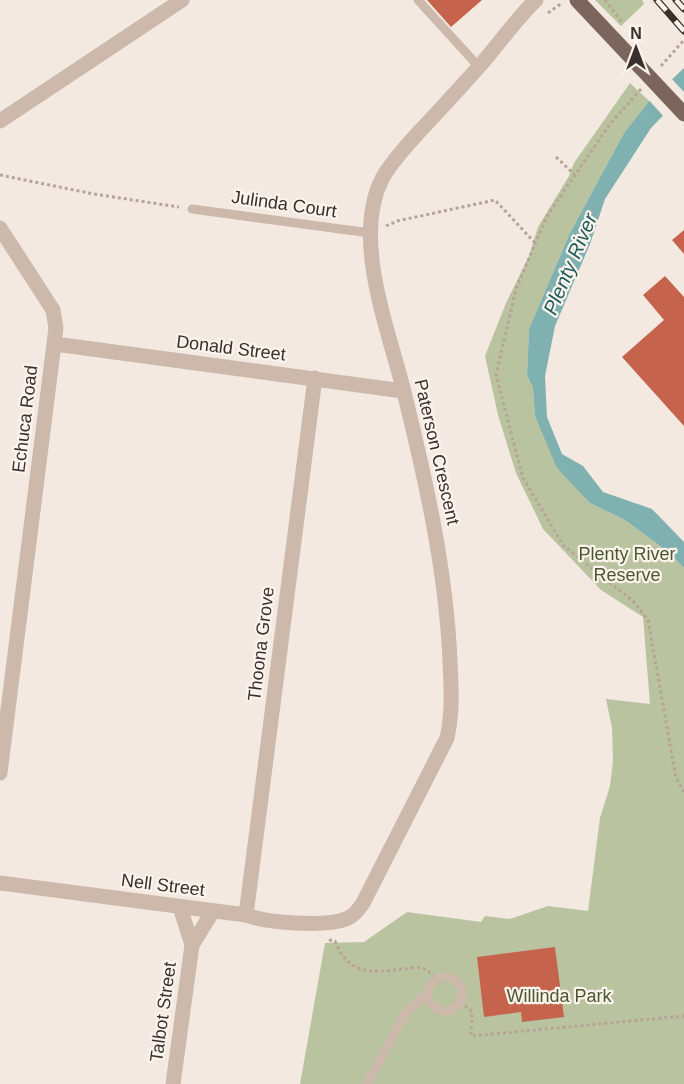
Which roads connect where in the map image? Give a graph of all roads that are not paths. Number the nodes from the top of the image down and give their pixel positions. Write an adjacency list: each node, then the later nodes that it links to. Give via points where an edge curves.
1 (182, 0): 7 (street)
2 (418, 0): 5 (lane)
3 (536, 0): 5 (street, Paterson Crescent)
4 (577, 0): 6 (main road, bridge)
5 (479, 67): 10 (street, Paterson Crescent, via 396,158 374,199)
6 (684, 114)
7 (0, 121)
8 (192, 209): 10 (lane, Julinda Court)
9 (0, 228): 11 (street, Echuca Road, via 53,310)
10 (370, 233): 13 (street, Paterson Crescent, via 374,274)
11 (55, 344): 12 (street, Donald Street); 14 (street, Echuca Road)
12 (315, 378): 13 (street, Donald Street); 18 (street, Thoona Grove)
13 (403, 391): 19 (street, Paterson Crescent, via 445,587 451,723 436,762 363,903 347,919)
14 (0, 773)
15 (0, 883): 16 (street, Nell Street)
16 (180, 907): 17 (street, Nell Street); 20 (street, Talbot Street)
17 (213, 911): 18 (street, Nell Street); 20 (street, Talbot Street)
18 (246, 915): 19 (street, Nell Street, via 268,921)
19 (321, 923)
20 (192, 945): 22 (street, Talbot Street)
21 (428, 993): 21 (lane, via 436,980 446,977 456,981 461,991 460,1002 451,1010 440,1010 430,1003); 23 (lane, via 404,1016)
22 (173, 1084)
23 (367, 1084)

